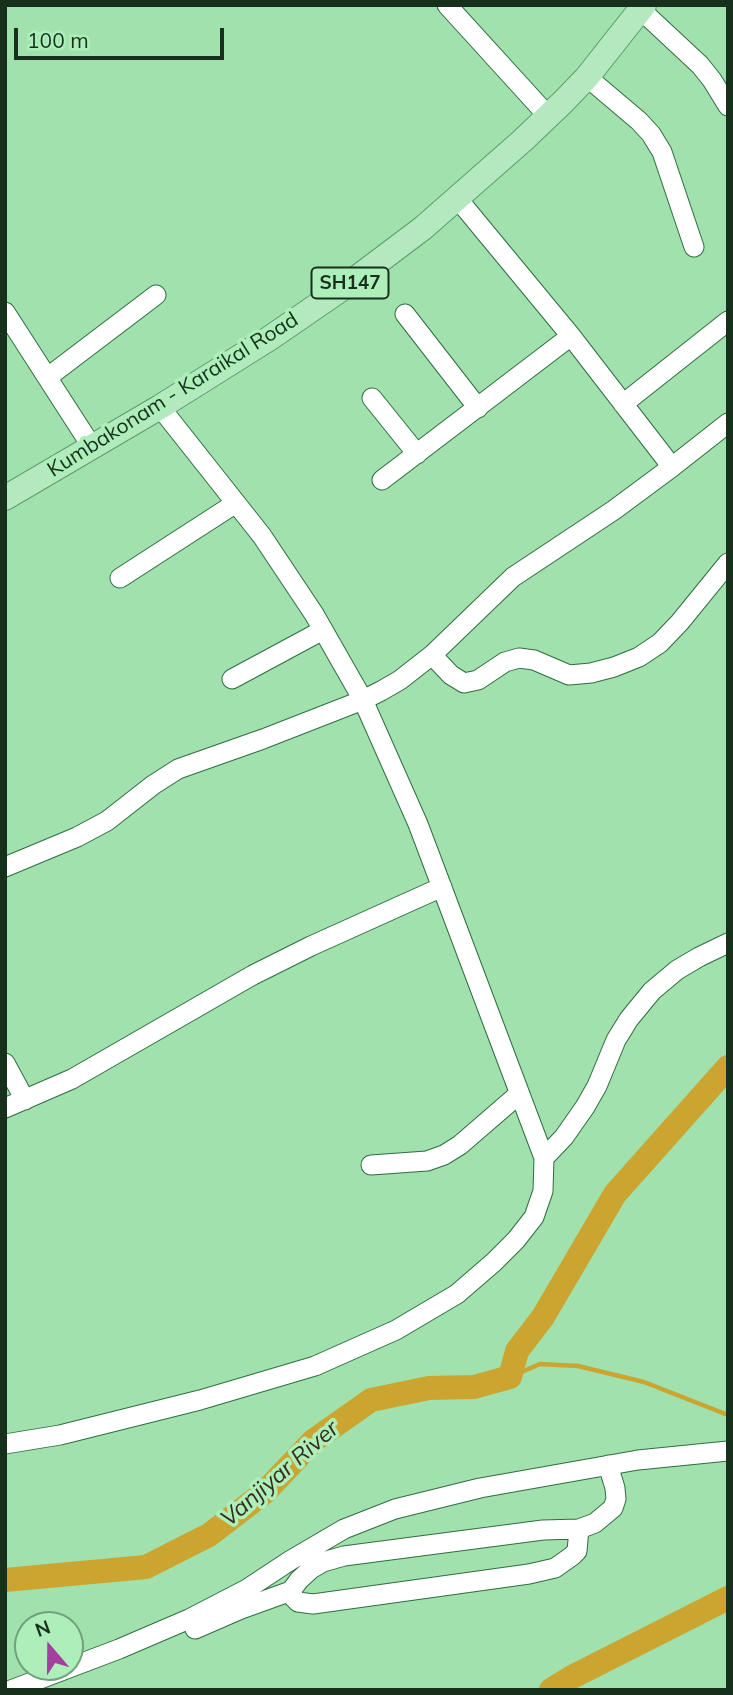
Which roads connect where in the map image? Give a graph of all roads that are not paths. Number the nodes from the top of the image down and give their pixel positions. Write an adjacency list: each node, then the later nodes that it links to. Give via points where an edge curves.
1 (447, 5): 5 (street)
2 (643, 8): 3 (main road, Kumbakonam - Karaikal Road / SH147); 4 (street, via 699,65)
3 (587, 77): 5 (main road, Kumbakonam - Karaikal Road / SH147); 7 (street, via 651,134 662,152)
4 (728, 106)
5 (548, 116): 6 (main road, Kumbakonam - Karaikal Road / SH147)
6 (457, 198): 12 (street); 16 (main road, Kumbakonam - Karaikal Road / SH147, via 350,284)
7 (694, 247)
8 (156, 295): 13 (street)
9 (5, 312): 13 (street)
10 (405, 314): 17 (street)
11 (728, 321): 15 (street)
12 (570, 336): 15 (street); 17 (street)
13 (48, 377): 19 (street)
14 (372, 397): 20 (street)
15 (623, 404): 21 (street)
16 (160, 407): 19 (main road, Kumbakonam - Karaikal Road / SH147); 24 (street)
17 (478, 408): 20 (street)
18 (728, 423): 21 (street)
19 (92, 447): 23 (main road, Kumbakonam - Karaikal Road / SH147)
20 (417, 454): 22 (street)
21 (672, 467): 28 (street, via 513,577)
22 (382, 480)
23 (5, 498)
24 (236, 503): 26 (street); 27 (street, via 270,546)
25 (728, 563): 28 (street, via 660,643 614,667 569,675 519,658 478,680 464,682)
26 (120, 578)
27 (323, 629): 29 (street); 30 (street)
28 (432, 655): 30 (street)
29 (232, 679)
30 (363, 700): 31 (street, via 178,769 107,821); 32 (street)
31 (5, 867)
32 (442, 887): 35 (street); 36 (street, via 253,975 72,1079)
33 (728, 943): 38 (street, via 677,970 652,992 616,1040 585,1107)
34 (5, 1063): 36 (street)
35 (519, 1094): 38 (street); 39 (street, via 444,1155 427,1161)
36 (24, 1100): 37 (street)
37 (5, 1108)
38 (544, 1158): 40 (street, via 543,1191 534,1217 516,1240 457,1294 396,1330 315,1366 200,1400)
39 (371, 1165)
40 (5, 1444)
41 (728, 1451): 42 (street)
42 (608, 1465): 43 (street, via 615,1488 613,1508); 45 (street, via 395,1509 344,1529 247,1589)
43 (579, 1529): 44 (street, via 344,1556 311,1569); 44 (street, via 577,1551 572,1556 555,1568 529,1574 313,1604 298,1602)
44 (291, 1591): 45 (street, via 137,1655 130,1657)
45 (119, 1649): 46 (street)
46 (11, 1690)

